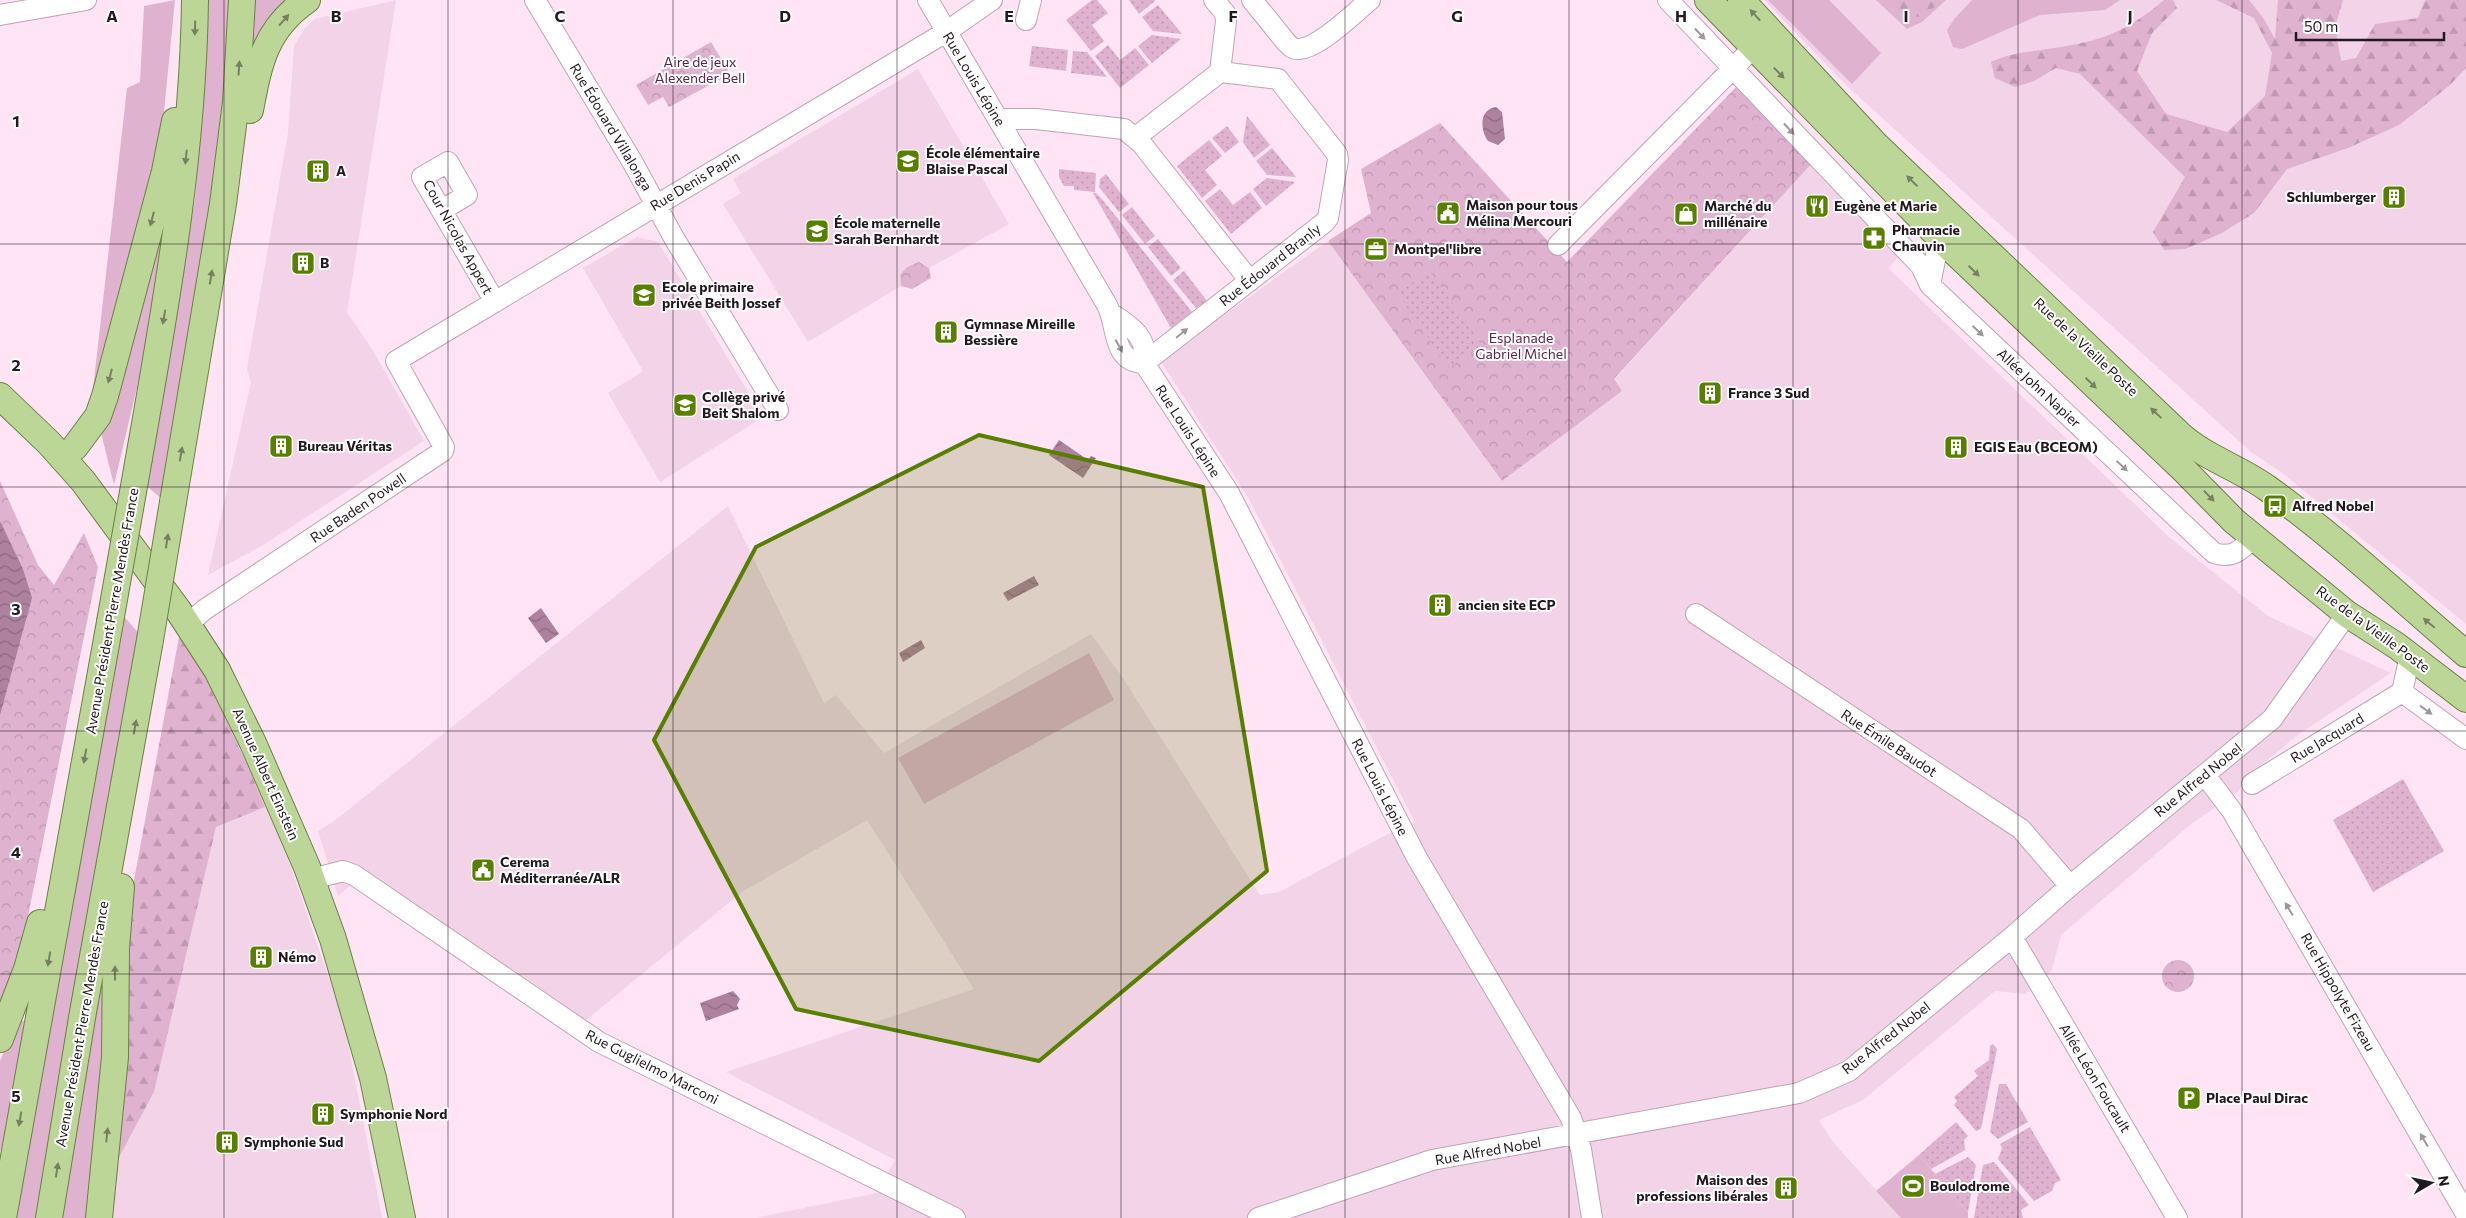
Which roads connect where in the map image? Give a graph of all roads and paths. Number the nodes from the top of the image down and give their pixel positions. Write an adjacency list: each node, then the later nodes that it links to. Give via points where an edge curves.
1 (86, 0): 15 (street)
2 (195, 0): 19 (main road, Avenue Président Pierre Mendès France, one-way to 19)
3 (242, 0): 26 (main road, Avenue Président Pierre Mendès France, one-way to 3, via 236,102)
4 (307, 0): 26 (main road, one-way to 4, via 238,190 259,63 280,23)
5 (535, 0): 27 (street, Rue Édouard Villalonga)
6 (928, 0): 17 (street, Rue Louis Lépine)
7 (992, 0): 17 (street, Rue Denis Papin)
8 (1030, 0): 16 (street)
9 (1214, 0): 21 (street, via 1225,14 1226,21)
10 (1252, 0): 11 (street, via 1291,48 1298,49 1322,38)
11 (1370, 0)
12 (1668, 0): 20 (street, one-way to 20)
13 (1708, 0): 18 (main road, Rue de la Vieille Poste)
14 (1741, 0): 43 (main road, Rue de la Vieille Poste, one-way to 14, via 2373,572 2266,488 2205,454 2180,435 1877,146)
15 (0, 15)
16 (1026, 20)
17 (946, 32): 22 (street, Rue Louis Lépine); 27 (street, Rue Denis Papin)
18 (1754, 47): 20 (street); 24 (main road, Rue de la Vieille Poste, one-way to 24)
19 (194, 56): 38 (main road, one-way to 38, via 181,72 177,114 165,172 105,396 98,416); 53 (main road, Avenue Président Pierre Mendès France, one-way to 53, bridge, via 182,196 166,306)
20 (1732, 68): 25 (street, one-way to 25); 30 (street)
21 (1220, 72): 23 (street); 31 (street, Rue Édouard Branly, via 1278,79 1337,154 1338,160 1326,222)
22 (998, 119): 23 (street, via 1036,118 1112,127 1124,129); 35 (street, Rue Louis Lépine, via 1112,314 1135,329 1146,354)
23 (1136, 137): 31 (street)
24 (1848, 142): 25 (street); 29 (main road, Rue de la Vieille Poste)
25 (1825, 166): 32 (street, via 1921,266)
26 (223, 204): 50 (main road, Avenue Président Pierre Mendès France, one-way to 26, bridge)
27 (656, 204): 33 (street, Rue Denis Papin); 37 (street, Rue Édouard Villalonga)
28 (442, 210): 33 (street, Cour Nicolas Appert, via 467,195 448,162 422,177)
29 (1943, 242): 32 (street, via 1937,250); 39 (main road, Rue de la Vieille Poste, one-way to 39)
30 (1558, 245)
31 (1250, 281): 35 (street, Rue Édouard Branly, one-way to 31)
32 (1930, 285): 39 (street, Allée John Napier, one-way to 39, via 2214,553 2228,556)
33 (494, 302): 34 (street, Rue Denis Papin)
34 (396, 361): 42 (street, Rue Baden Powell, via 444,451 204,610)
35 (1144, 364): 56 (street, Rue Louis Lépine, via 1229,494 1416,858 1572,1118)
36 (0, 396): 38 (main road, Avenue Albert Einstein)
37 (778, 410)
38 (69, 452): 42 (main road, Avenue Albert Einstein, via 109,515)
39 (2253, 537): 41 (main road, Rue de la Vieille Poste)
40 (1696, 614): 52 (street, Rue Émile Baudot, via 2021,829)
41 (2347, 614): 44 (main road, Rue de la Vieille Poste); 48 (street, Rue Alfred Nobel, via 2272,719)
42 (188, 624): 51 (main road, Avenue Albert Einstein, via 218,670)
43 (2466, 654)
44 (2410, 656): 45 (street); 46 (main road, Rue de la Vieille Poste)
45 (2402, 692): 47 (street, one-way to 47); 49 (street, Rue Jacquard)
46 (2466, 699)
47 (2466, 739)
48 (2205, 775): 52 (street, Rue Alfred Nobel); 57 (street, Rue Hippolyte Fizeau, one-way to 48, via 2232,812)
49 (2252, 784)
50 (113, 844): 59 (main road, Avenue Président Pierre Mendès France, one-way to 50); 60 (main road, one-way to 50, via 115,1057 116,948 123,863)
51 (312, 879): 61 (main road, Avenue Albert Einstein, via 365,1046); 62 (street, Rue Guglielmo Marconi, via 343,871 354,875 599,1042)
52 (2070, 886): 54 (street, Rue Alfred Nobel)
53 (60, 894): 55 (main road, via 46,902 27,970); 58 (main road, Avenue Président Pierre Mendès France, one-way to 58)
54 (2012, 937): 56 (street, Rue Alfred Nobel, via 1849,1071 1799,1093); 65 (street, Allée Léon Foucault)
55 (0, 1039)
56 (1577, 1134): 63 (street, Rue Alfred Nobel, via 1432,1160); 64 (street, Rue Louis Lépine)
57 (2466, 1213): 66 (street, Rue Hippolyte Fizeau)
58 (3, 1218)
59 (49, 1218)
60 (99, 1218)
61 (402, 1218)
62 (955, 1218)
63 (1258, 1218)
64 (1592, 1218)
65 (2177, 1218)
66 (2454, 1218)

